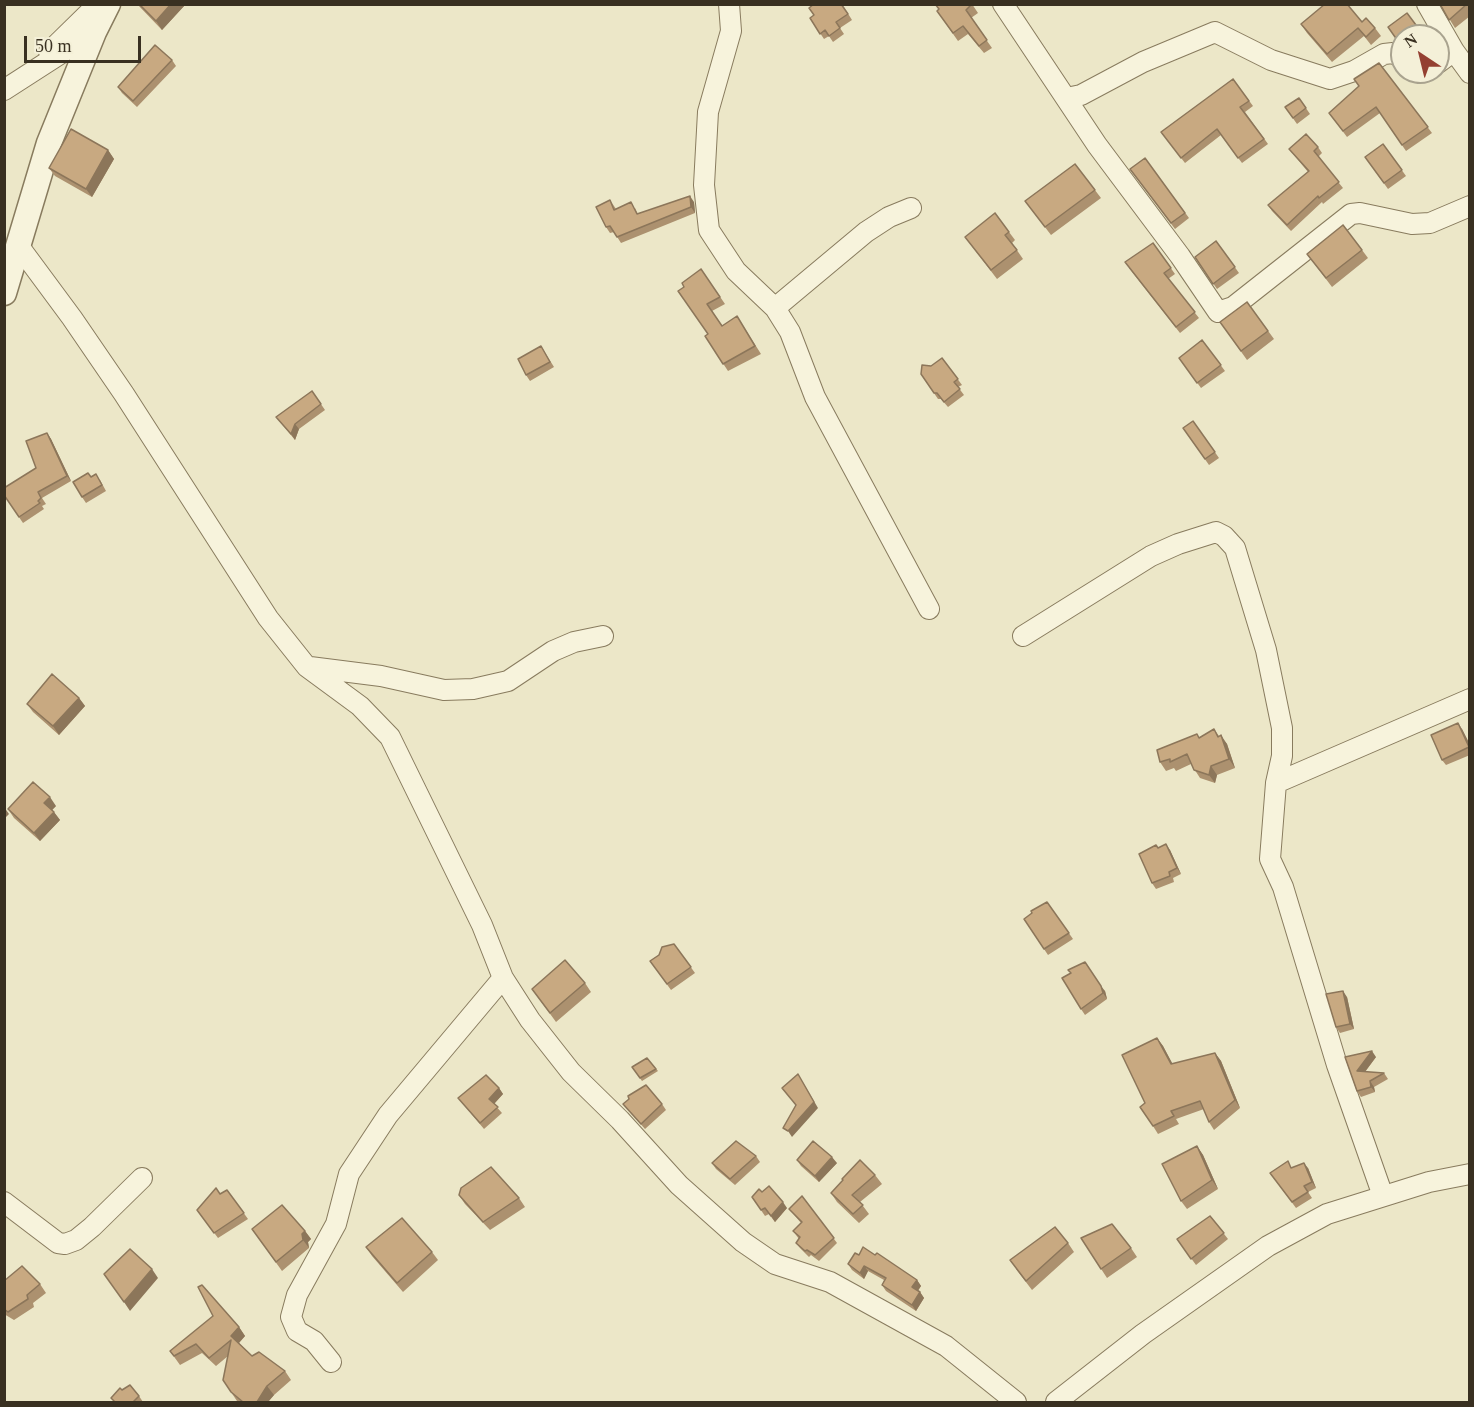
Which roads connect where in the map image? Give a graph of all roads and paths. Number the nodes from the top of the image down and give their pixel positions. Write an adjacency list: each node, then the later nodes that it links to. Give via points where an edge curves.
1 (98, 4): 10 (street)
2 (108, 4): 6 (street)
3 (1003, 4): 13 (street)
4 (1427, 4): 7 (street)
5 (735, 5): 18 (street, via 708,112 704,185 710,230 736,272)
6 (94, 32): 10 (street); 16 (street, via 49,143)
7 (1454, 51): 9 (street); 11 (street)
8 (1390, 53): 13 (street, via 1330,79 1271,60 1215,33)
9 (1450, 54)
10 (38, 66): 12 (street)
11 (1470, 73)
12 (4, 90)
13 (1067, 98): 14 (street, via 1218,312 1233,307 1351,214 1412,224 1430,223)
14 (1469, 207)
15 (911, 208): 18 (street, via 866,232)
16 (18, 245): 17 (street); 22 (street, via 124,394 268,618)
17 (4, 293)
18 (775, 308): 19 (street, via 790,332 815,397)
19 (929, 609)
20 (603, 636): 22 (street, via 553,651 508,681 472,689 444,690 381,676)
21 (1023, 636): 24 (street, via 1151,556 1216,532 1224,536 1235,548 1251,595 1282,728 1282,756)
22 (308, 667): 25 (street, via 360,706 390,737 482,925)
23 (1470, 699): 24 (street)
24 (1276, 783): 28 (street, via 1269,859 1283,887 1330,1043)
25 (503, 978): 30 (street, via 388,1115 349,1174 336,1224 297,1295 291,1317 297,1331 314,1341); 31 (street, via 571,1072 679,1185 743,1242 775,1264 830,1282 946,1346)
26 (1470, 1174): 28 (street)
27 (142, 1178): 29 (street, via 92,1227 65,1244 58,1243)
28 (1383, 1196): 32 (street, via 1327,1214 1268,1246 1143,1334)
29 (4, 1202)
30 (331, 1362)
31 (1016, 1402)
32 (1056, 1402)

